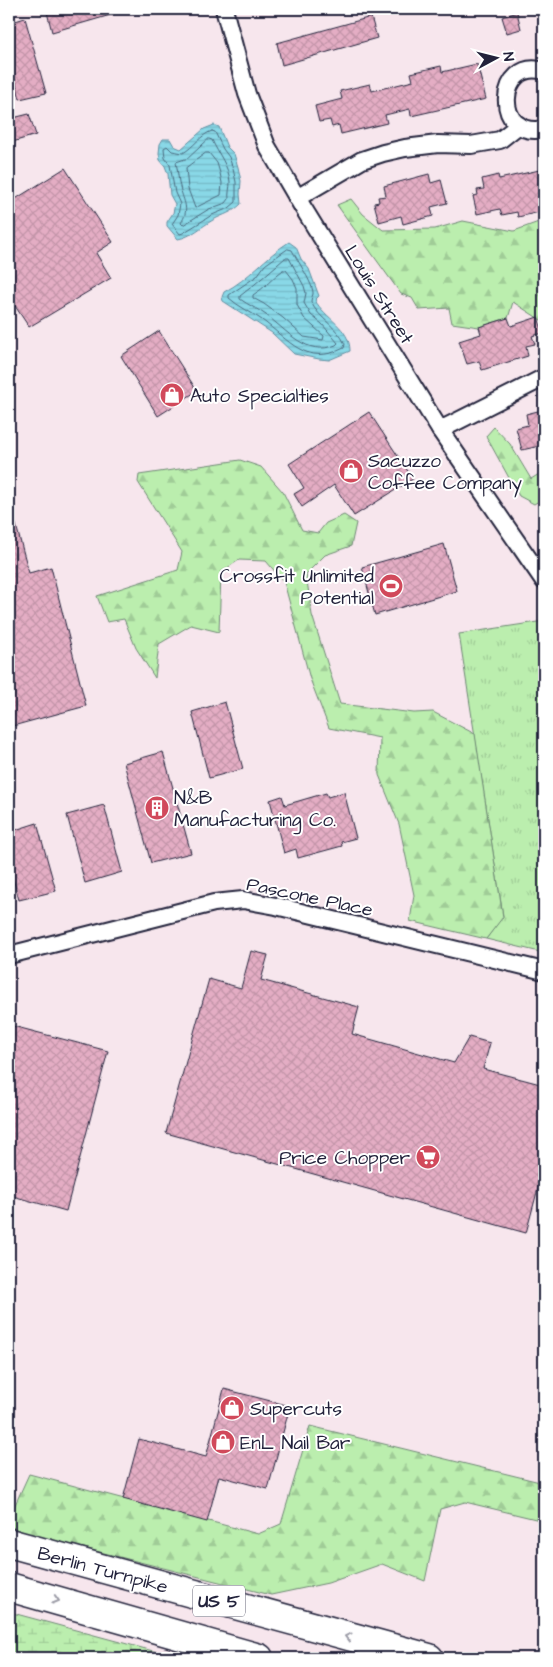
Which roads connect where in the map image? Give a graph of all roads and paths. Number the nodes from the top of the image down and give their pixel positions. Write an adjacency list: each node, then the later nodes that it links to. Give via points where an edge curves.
1 (224, 9): 5 (street, Louis Street, via 246,94 268,146)
2 (544, 71): 3 (street, via 529,70 520,74 507,90 508,110)
3 (520, 125): 4 (street, via 528,129); 5 (street, via 500,140 471,145 438,144 376,155)
4 (544, 128)
5 (297, 198): 7 (street, Louis Street)
6 (544, 378): 7 (street)
7 (440, 430): 8 (street, Louis Street)
8 (544, 581)
9 (9, 955): 10 (street, Pascone Place, via 214,902 243,900)
10 (544, 971)
11 (9, 1543): 14 (highway, Berlin Turnpike / US 5, one-way to 11)
12 (9, 1586): 13 (highway, US 5, one-way to 13)
13 (259, 1658)
14 (429, 1658)

